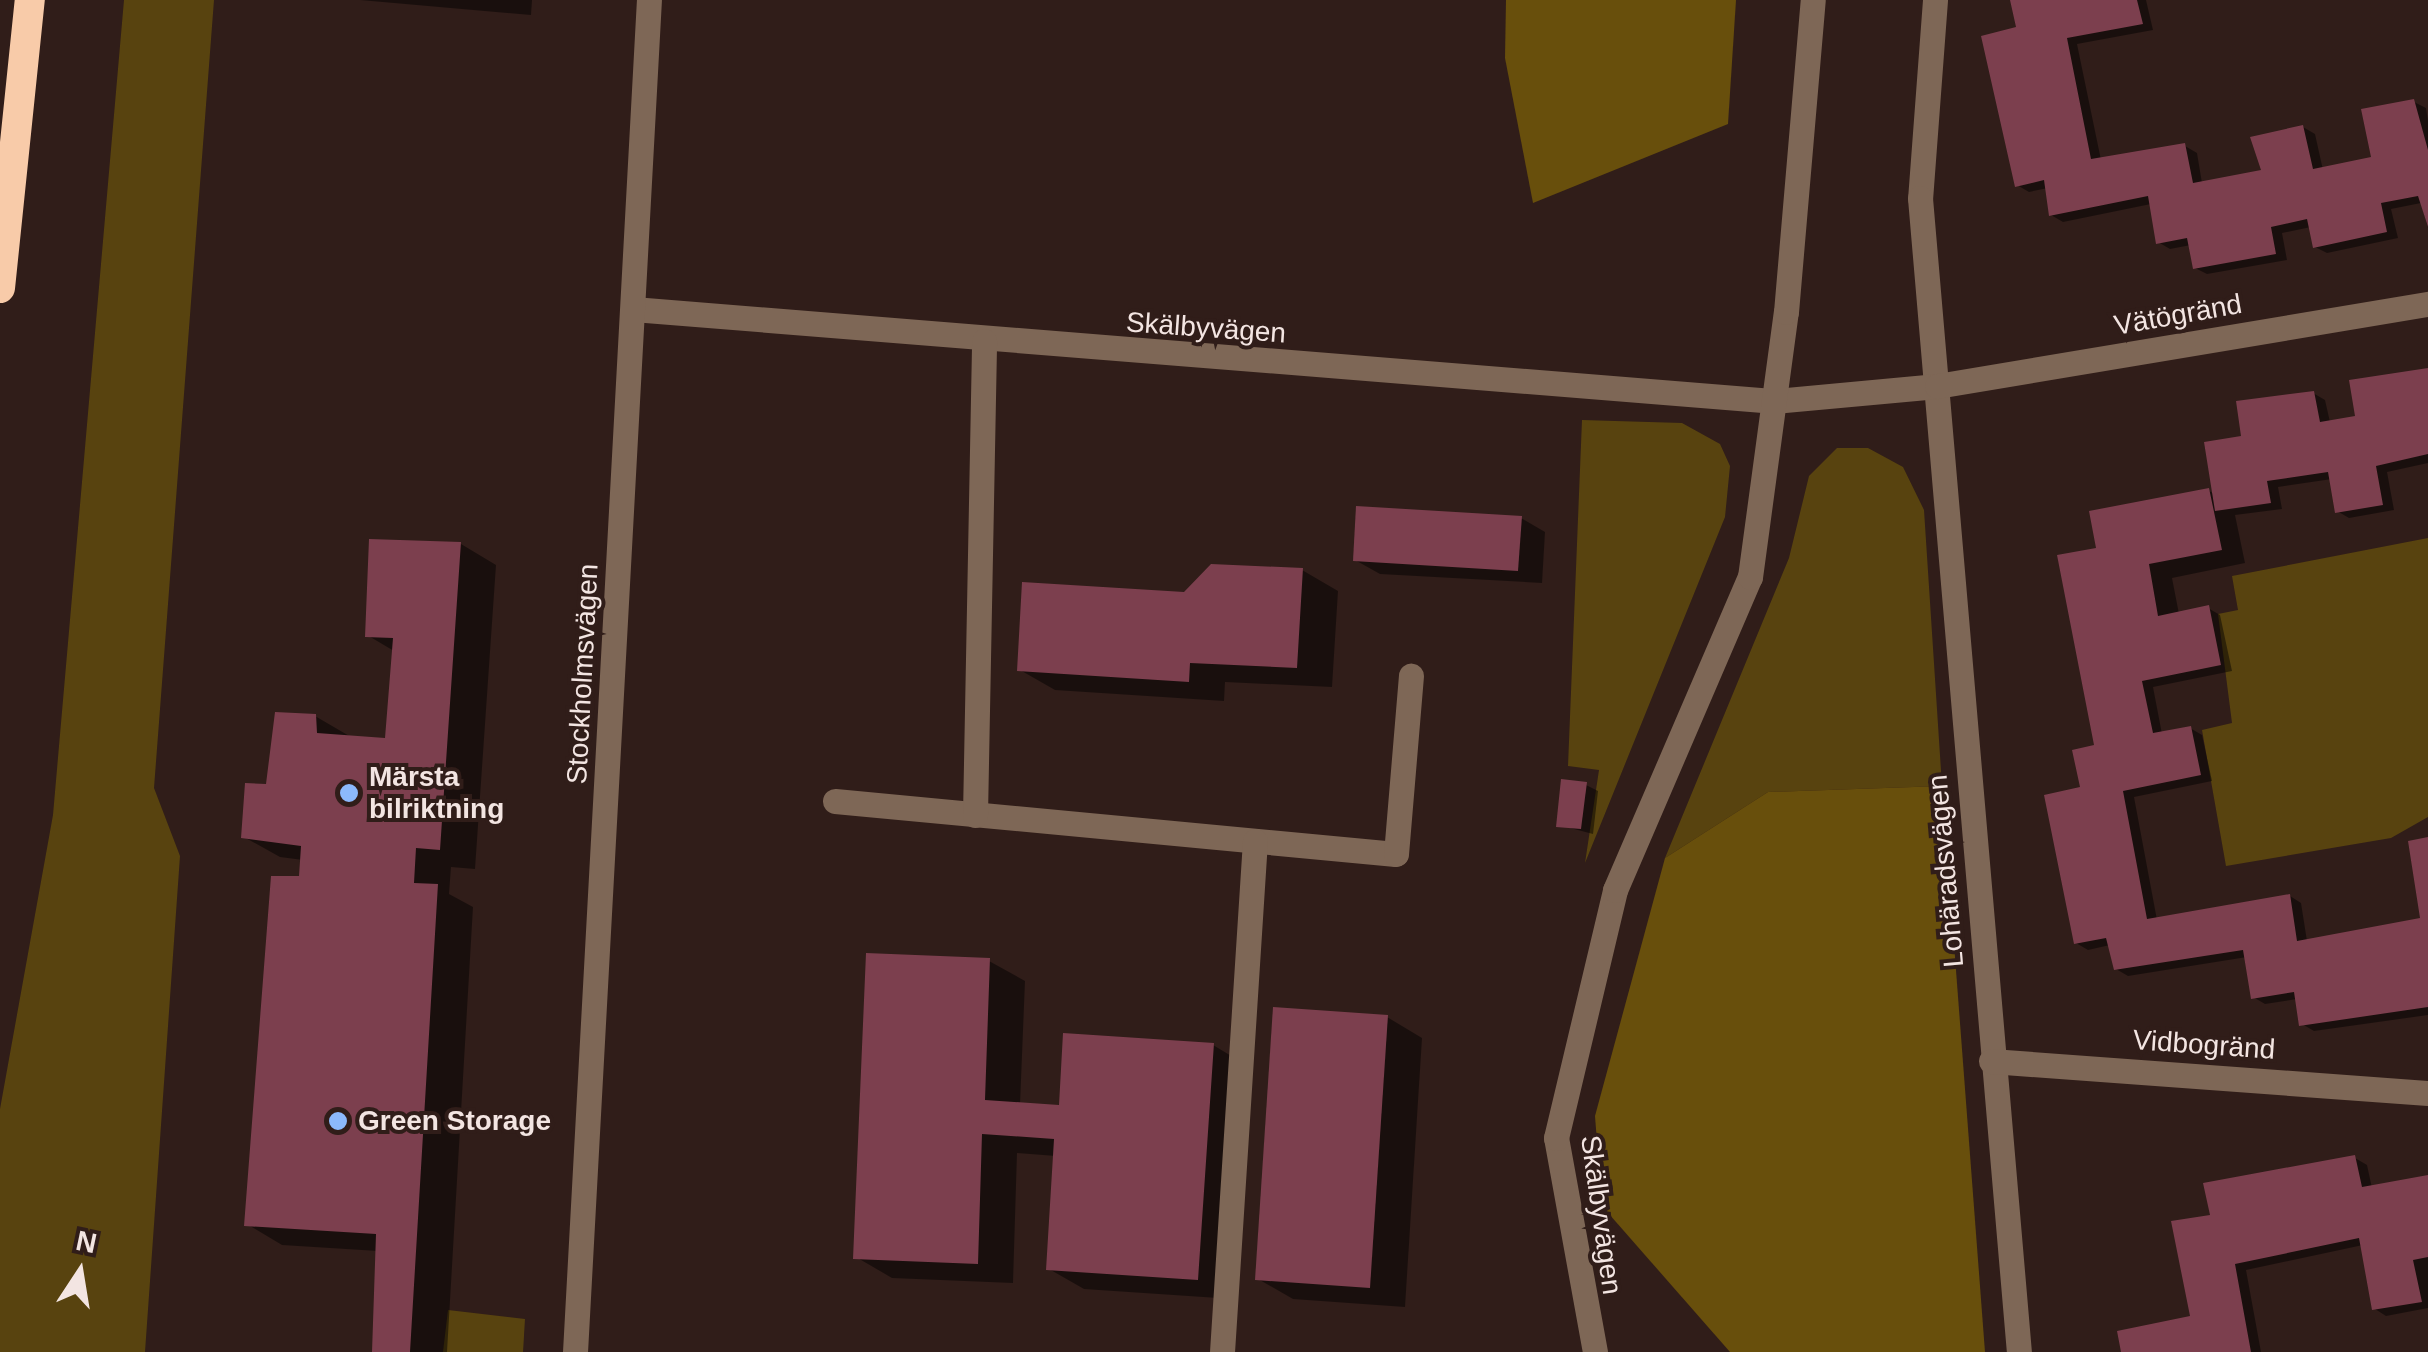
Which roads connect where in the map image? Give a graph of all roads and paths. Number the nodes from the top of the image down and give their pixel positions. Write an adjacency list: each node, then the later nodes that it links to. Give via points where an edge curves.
1 (30, 0): 5 (highway)
2 (649, 0): 7 (street, Stockholmsvägen)
3 (1813, 0): 10 (street, Skälbyvägen)
4 (1936, 0): 9 (street, Lohäradsvägen, via 1920,198)
5 (0, 288)
6 (2428, 304): 9 (street, Vätögränd)
7 (633, 309): 8 (street, Skälbyvägen); 18 (street, Stockholmsvägen)
8 (984, 341): 10 (street, Skälbyvägen); 13 (street)
9 (1937, 386): 10 (street); 15 (street, Lohäradsvägen)
10 (1775, 400): 17 (street, Skälbyvägen, via 1750,577 1614,890 1556,1138)
11 (1411, 676): 14 (street, via 1396,854)
12 (835, 801): 13 (street)
13 (975, 814): 14 (street)
14 (1255, 841): 19 (street)
15 (1991, 1061): 16 (street, Vidbogränd); 20 (street, Lohäradsvägen)
16 (2423, 1088)
17 (1591, 1348)
18 (575, 1352)
19 (1222, 1352)
20 (2018, 1352)

